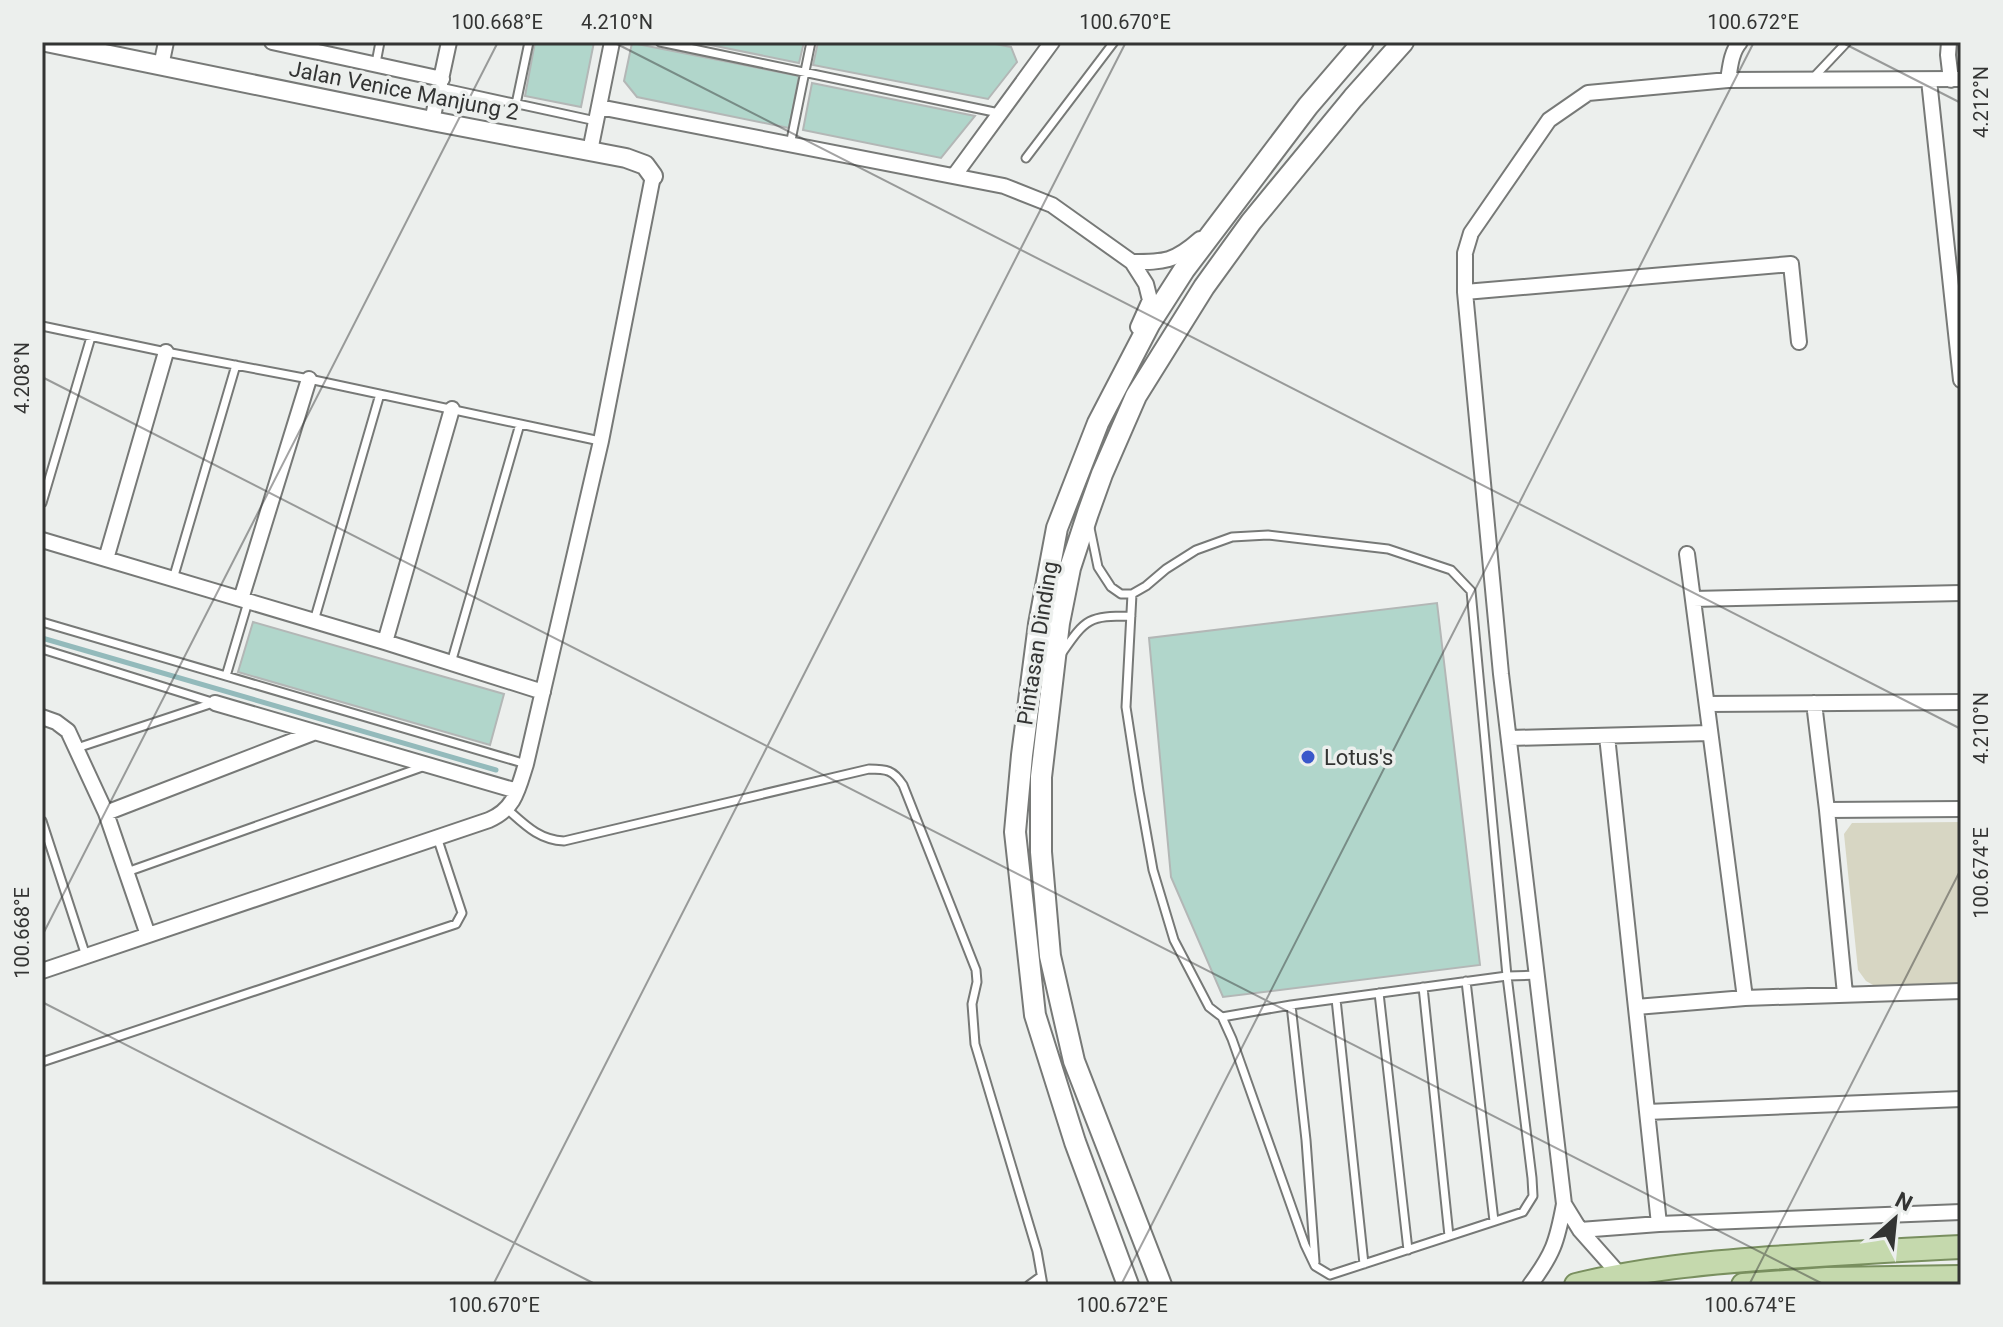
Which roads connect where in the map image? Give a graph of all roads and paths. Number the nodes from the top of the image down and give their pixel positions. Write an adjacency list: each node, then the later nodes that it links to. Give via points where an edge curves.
1 (46, 42): 19 (street, Jalan Venice Manjung 2)
2 (166, 42): 19 (street)
3 (272, 42): 17 (street)
4 (380, 42): 18 (lane)
5 (449, 42): 25 (street)
6 (529, 42): 26 (lane)
7 (612, 42): 28 (street)
8 (660, 42): 20 (lane)
9 (811, 42): 20 (lane)
10 (1052, 42): 27 (street)
11 (1114, 42): 32 (lane)
12 (1363, 42): 35 (main road, Pintasan Dinding)
13 (1403, 42): 51 (main road, Pintasan Dinding, via 1251,222 1204,287 1136,396)
14 (1740, 42): 21 (street)
15 (1847, 42): 22 (lane)
16 (1949, 42): 24 (street)
17 (303, 45): 18 (street)
18 (375, 64): 25 (street)
19 (161, 66): 29 (street, Jalan Venice Manjung 2)
20 (805, 72): 27 (lane); 30 (lane)
21 (1728, 80): 22 (street); 37 (street, via 1588,93 1549,120 1471,233)
22 (1811, 80): 23 (street)
23 (1929, 80): 24 (street); 44 (street)
24 (1956, 80)
25 (441, 83): 26 (lane); 29 (street)
26 (516, 104): 28 (lane)
27 (999, 113): 34 (street)
28 (597, 114): 30 (street); 31 (street)
29 (432, 121): 31 (street, Jalan Venice Manjung 2)
30 (790, 145): 34 (street)
31 (590, 151): 33 (street, Jalan Venice Manjung 2, via 645,165)
32 (1026, 158)
33 (653, 176): 49 (street)
34 (954, 176): 36 (street, via 1004,186 1052,205)
35 (1222, 220): 36 (street, via 1175,259); 47 (main road, Pintasan Dinding, via 1150,323)
36 (1132, 262): 47 (street, via 1150,300 1116,370)
37 (1465, 292): 40 (street, via 1791,264); 67 (street)
38 (42, 326): 39 (lane)
39 (91, 337): 41 (lane); 50 (lane)
40 (1799, 342)
41 (166, 352): 42 (lane); 54 (street)
42 (236, 365): 43 (lane); 55 (lane)
43 (309, 379): 45 (lane); 59 (street)
44 (1961, 380)
45 (380, 394): 46 (lane); 61 (lane)
46 (452, 409): 48 (lane); 63 (street)
47 (1098, 423): 125 (main road, Pintasan Dinding, via 1057,528 1039,624 1015,832 1035,1015)
48 (520, 424): 49 (lane); 65 (lane)
49 (601, 441): 70 (street)
50 (42, 503)
51 (1088, 513): 57 (lane, via 1103,577 1121,594); 66 (main road, Pintasan Dinding, via 1070,568)
52 (42, 540): 54 (street)
53 (1687, 554): 58 (street)
54 (106, 559): 55 (street)
55 (173, 579): 59 (street)
56 (1961, 593): 58 (street)
57 (1132, 594): 60 (lane); 69 (lane, via 1196,550 1232,537 1268,535 1388,549 1451,570 1471,591)
58 (1693, 599): 74 (street)
59 (244, 600): 61 (street); 68 (lane)
60 (1131, 616): 66 (lane, via 1088,621); 105 (lane, via 1126,707 1153,870 1174,940 1209,1007)
61 (314, 621): 63 (street)
62 (42, 622): 68 (lane)
63 (385, 642): 65 (street)
64 (42, 649): 72 (lane)
65 (451, 663): 70 (street)
66 (1054, 665): 126 (main road, Pintasan Dinding, via 1041,777 1050,956 1074,1061)
67 (1501, 674): 69 (lane); 79 (street)
68 (226, 676): 81 (lane)
69 (1479, 676): 95 (lane)
70 (543, 692): 81 (street)
71 (1961, 702): 73 (street)
72 (215, 703): 76 (street); 80 (lane)
73 (1814, 703): 74 (street); 86 (street)
74 (1707, 704): 77 (street)
75 (42, 717): 80 (street, via 68,731)
76 (313, 733): 82 (street); 87 (street)
77 (1710, 733): 78 (street); 101 (street)
78 (1607, 736): 79 (street); 104 (street)
79 (1510, 738): 94 (street)
80 (76, 749): 87 (street)
81 (526, 764): 83 (street)
82 (427, 765): 83 (street); 90 (lane)
83 (517, 791): 84 (street)
84 (507, 809): 89 (street); 121 (lane, via 541,837 564,841 869,769 896,774 976,970 975,1044)
85 (1961, 809): 86 (street)
86 (1827, 810): 100 (street)
87 (106, 813): 90 (street)
88 (42, 821): 92 (lane)
89 (437, 837): 91 (street); 106 (lane, via 462,913 456,924)
90 (127, 872): 91 (street)
91 (148, 935): 92 (street)
92 (86, 956): 93 (street)
93 (42, 971)
94 (1538, 975): 95 (lane); 109 (street)
95 (1507, 976): 96 (lane); 111 (lane, via 1533,1196 1523,1212)
96 (1466, 981): 97 (lane); 111 (lane)
97 (1423, 987): 99 (lane); 114 (lane)
98 (1961, 991): 100 (street)
99 (1379, 993): 102 (lane); 116 (lane)
100 (1845, 994): 101 (street)
101 (1745, 998): 104 (street)
102 (1336, 999): 103 (lane); 117 (lane)
103 (1291, 1005): 105 (lane); 118 (lane)
104 (1636, 1007): 108 (street)
105 (1222, 1017): 118 (lane)
106 (42, 1062)
107 (1961, 1099): 108 (street)
108 (1647, 1112): 112 (street)
109 (1564, 1204): 113 (street); 127 (street, via 1557,1240)
110 (1961, 1212): 112 (street)
111 (1494, 1221): 114 (lane)
112 (1659, 1224): 113 (street)
113 (1580, 1230): 119 (street)
114 (1449, 1236): 116 (lane)
115 (1961, 1247): 119 (main road, via 1680,1265)
116 (1408, 1250): 117 (lane)
117 (1364, 1264): 118 (lane, via 1330,1275)
118 (1315, 1266)
119 (1619, 1274): 128 (main road)
120 (1961, 1277): 122 (main road)
121 (1042, 1281): 124 (lane)
122 (1893, 1281): 123 (main road)
123 (1827, 1282): 129 (main road)
124 (1029, 1285)
125 (1128, 1285)
126 (1161, 1285)
127 (1530, 1285)
128 (1576, 1285)
129 (1743, 1285)

